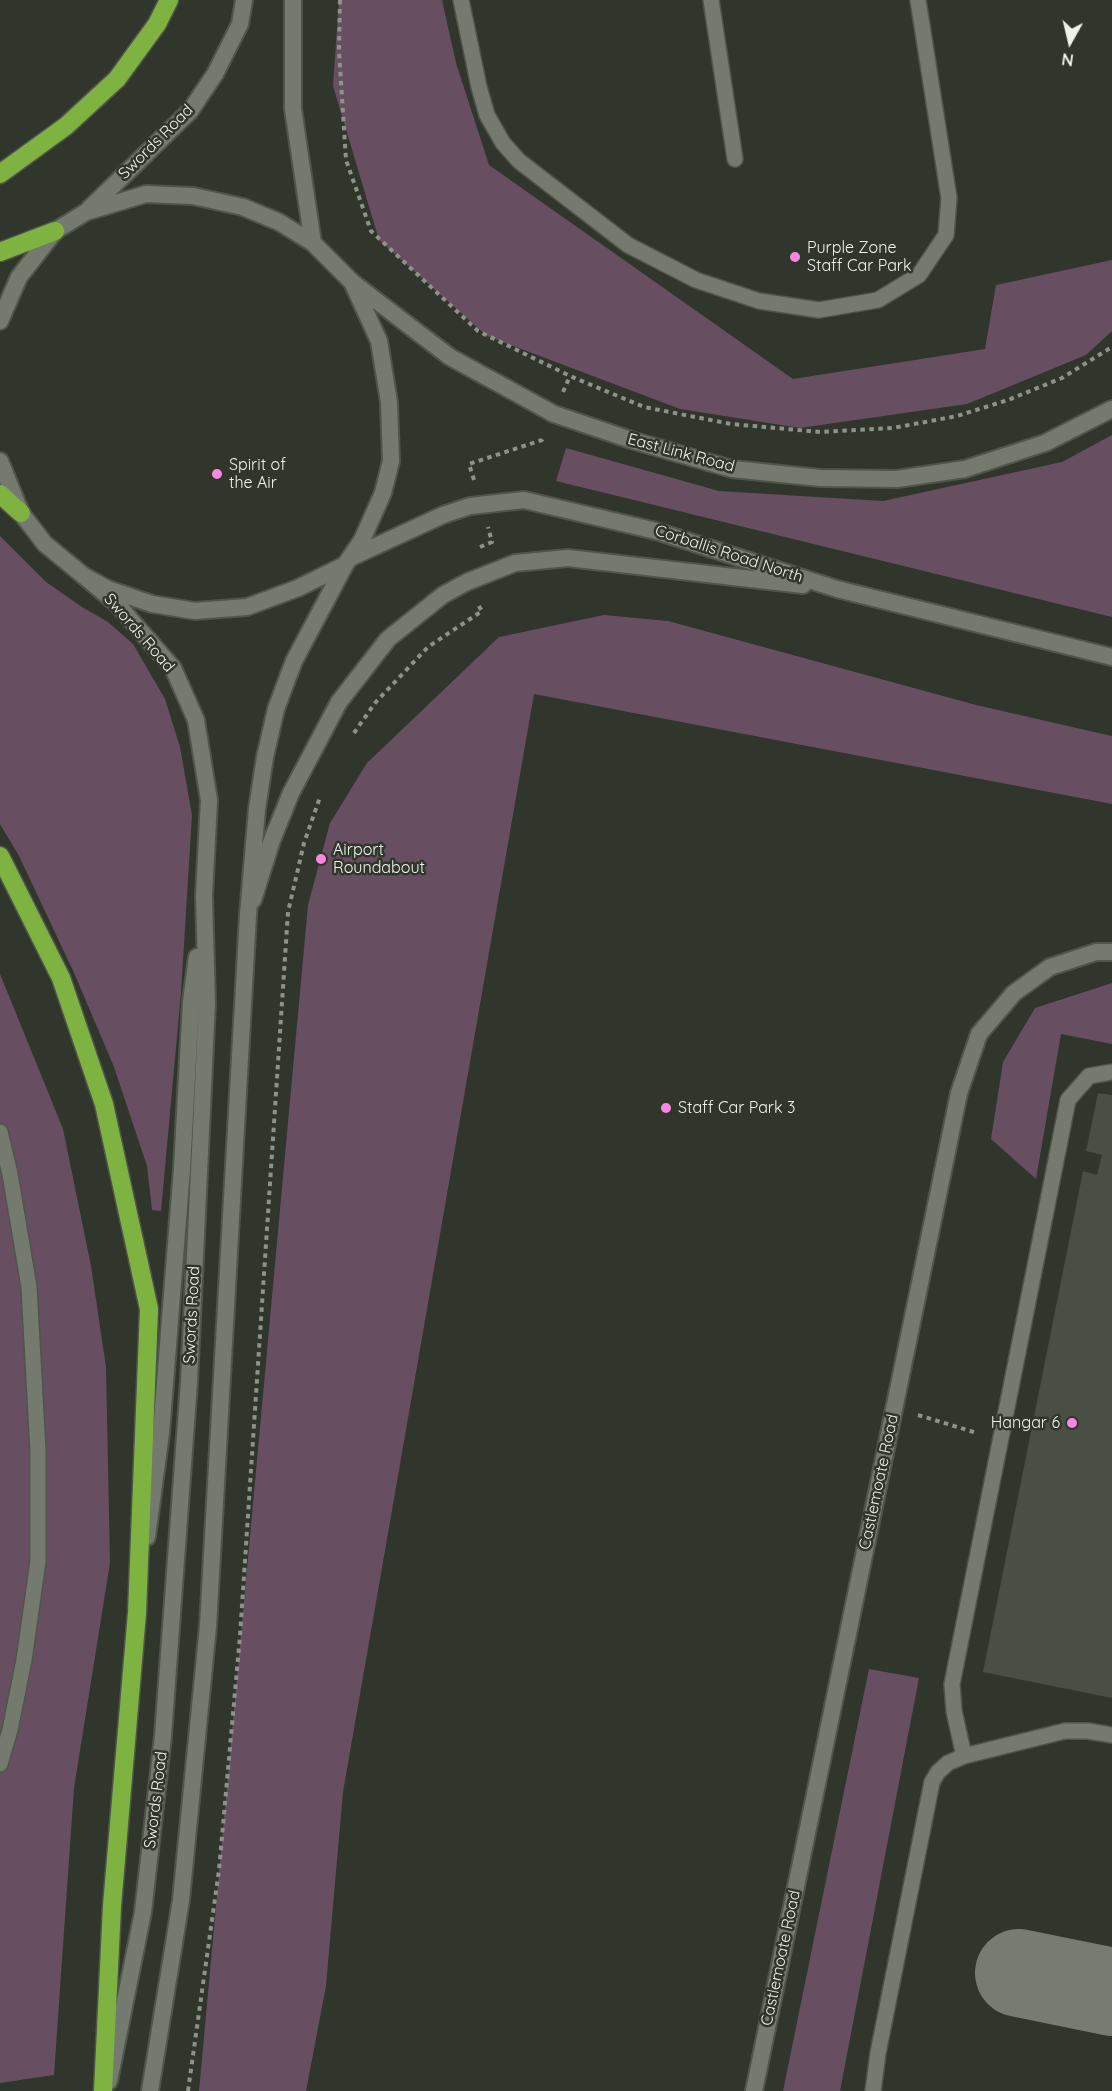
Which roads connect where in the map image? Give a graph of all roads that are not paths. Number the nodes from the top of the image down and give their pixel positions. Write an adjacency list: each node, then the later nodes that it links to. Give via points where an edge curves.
1 (169, 0): 8 (highway, via 157,24 117,79 66,126)
2 (244, 0): 9 (main road, Swords Road, via 240,24 215,74 190,111)
3 (293, 0): 11 (main road, via 293,109)
4 (461, 0): 6 (lane, via 487,115 502,143 519,161 628,245 696,280 759,301 819,310 878,300 919,274 946,235 949,198)
5 (711, 0): 7 (lane)
6 (918, 0)
7 (735, 159)
8 (0, 174)
9 (86, 212): 10 (main road); 11 (main road, via 146,194 193,196 243,207 279,222)
10 (55, 231): 12 (highway); 14 (main road, via 19,277)
11 (313, 243): 13 (main road)
12 (0, 252)
13 (352, 282): 15 (main road, East Link Road, via 450,357 554,414 732,469 820,478 897,479 965,469 1045,443); 19 (main road, via 379,341 389,402 391,461 374,516)
14 (0, 321)
15 (1112, 409)
16 (0, 461): 18 (main road)
17 (0, 494): 18 (highway)
18 (21, 513): 20 (main road, via 45,544)
19 (348, 561): 20 (main road, via 298,588 247,607 195,611 152,604); 21 (main road, Corballis Road North, via 452,512 524,500 656,531); 25 (main road, Swords Road, via 294,661 276,709 257,809)
20 (84, 576): 24 (main road, Swords Road, via 116,603 172,668 196,720 209,800)
21 (837, 589): 22 (main road, Corballis Road North); 25 (main road, via 568,558 515,563 443,595 388,639 339,702 291,793)
22 (1112, 657)
23 (0, 856): 29 (highway, via 62,978 104,1104 149,1310)
24 (204, 908): 29 (main road, via 191,1002 161,1433); 33 (main road, Swords Road, via 207,1003 190,1370 164,1736 143,1912)
25 (248, 915): 34 (main road, Swords Road, via 208,1626 181,1900)
26 (1112, 952): 35 (main road, Castlemoate Road, via 1096,952 1050,967 1014,993 979,1034 959,1093)
27 (1112, 1072): 31 (lane, via 1089,1076 1068,1100 952,1684)
28 (0, 1132): 32 (lane, via 29,1287 38,1451 38,1562 24,1660)
29 (137, 1613): 33 (highway, via 112,1906)
30 (1112, 1735): 31 (lane, via 1065,1731)
31 (964, 1756): 36 (lane, via 948,1763 932,1782)
32 (0, 1764)
33 (105, 2091)
34 (150, 2091)
35 (754, 2091)
36 (873, 2091)

